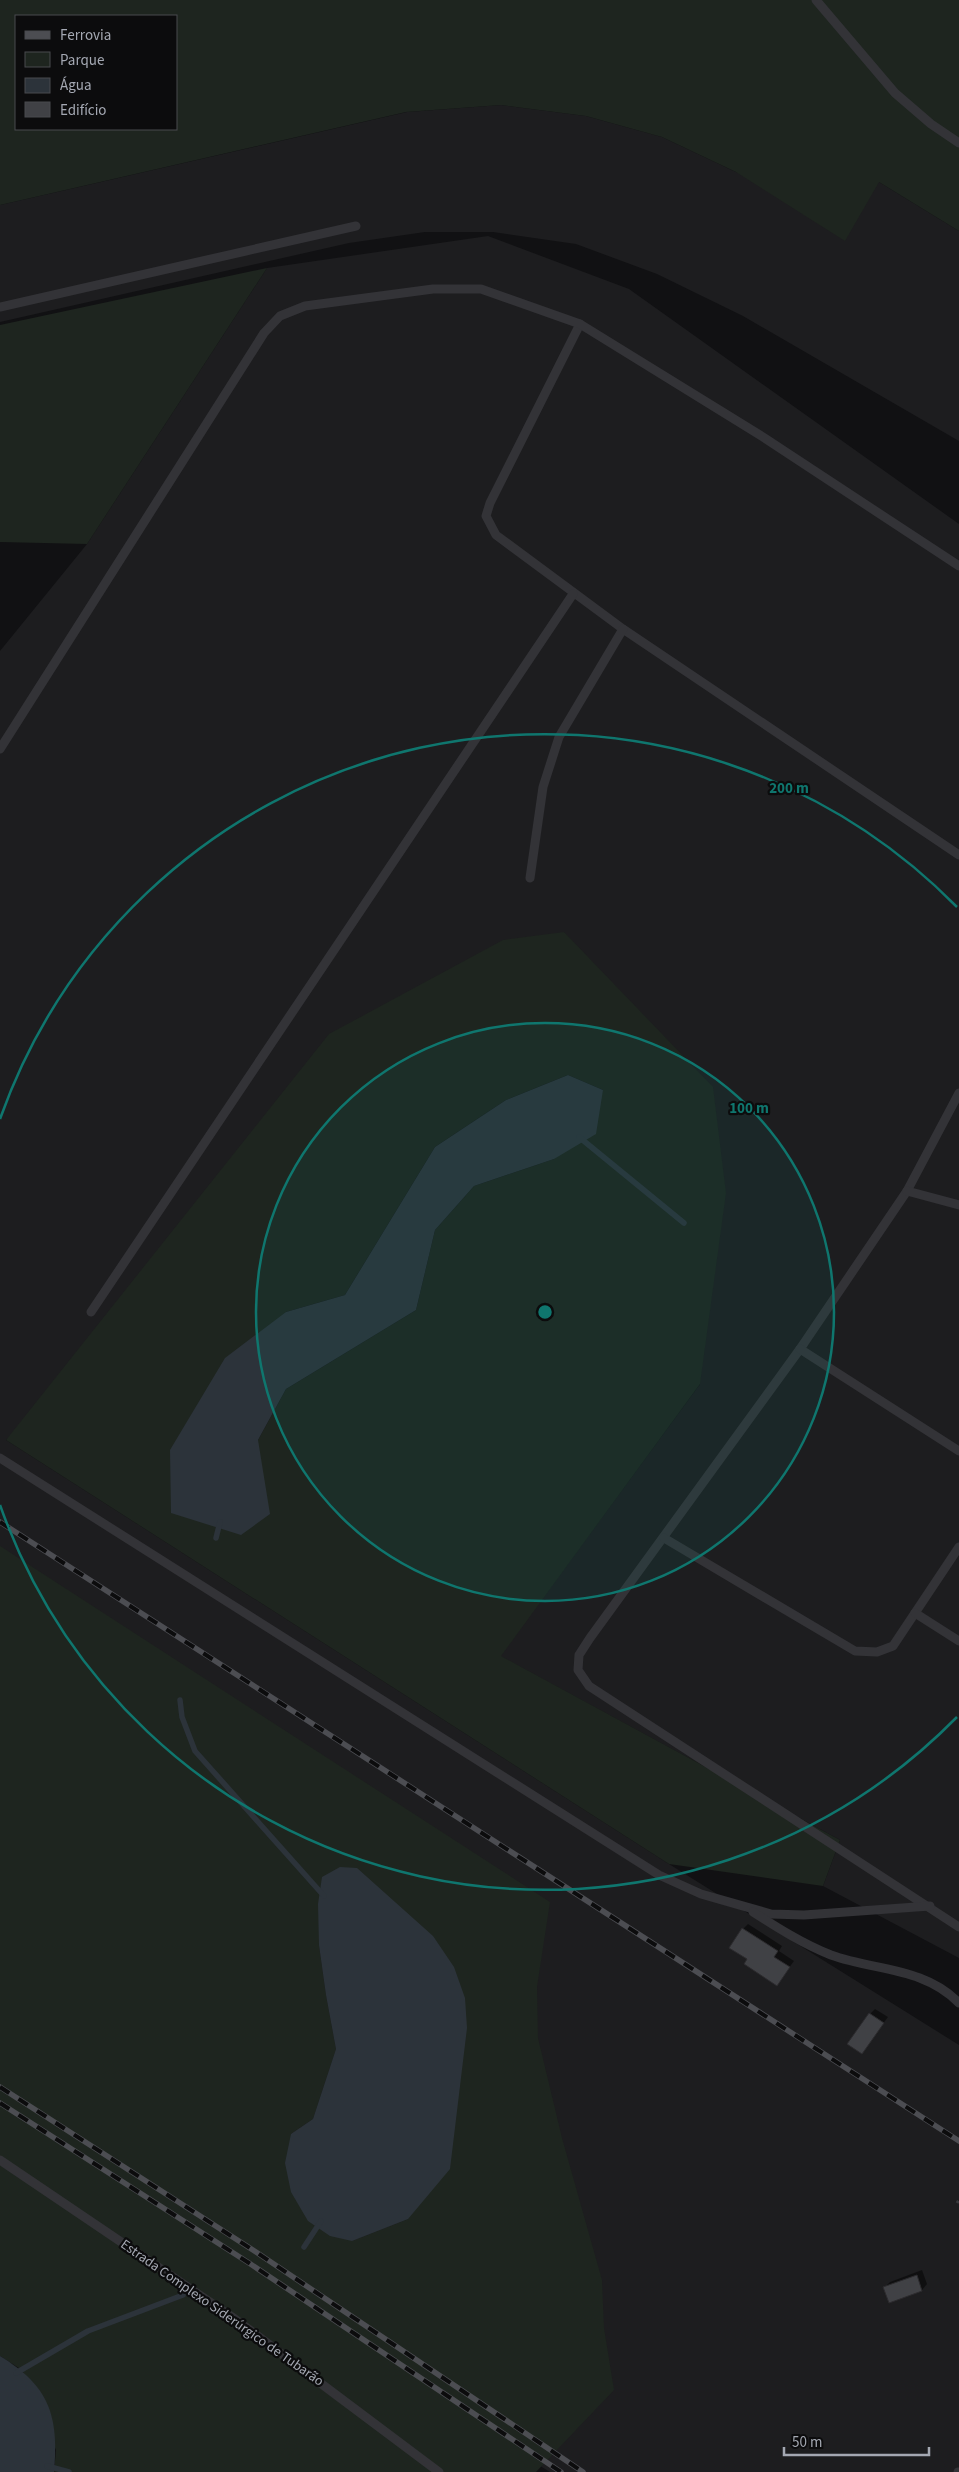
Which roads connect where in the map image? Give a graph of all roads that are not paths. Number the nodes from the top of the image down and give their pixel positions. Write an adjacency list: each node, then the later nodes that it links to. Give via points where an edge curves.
1 (816, 0): 2 (lane, via 895,94)
2 (959, 143)
3 (356, 226): 4 (lane)
4 (0, 307)
5 (580, 324): 6 (lane, via 763,437); 7 (lane, via 486,516 496,535); 9 (lane, via 481,288 433,289 339,300 306,306 280,316 264,333)
6 (959, 566)
7 (573, 594): 8 (lane); 15 (lane)
8 (623, 630): 10 (lane, via 863,788); 11 (lane, via 558,737 543,787)
9 (0, 749)
10 (959, 856)
11 (530, 878)
12 (959, 1093): 13 (lane)
13 (907, 1191): 14 (lane); 16 (lane)
14 (959, 1205)
15 (91, 1312)
16 (800, 1348): 17 (lane); 19 (lane)
17 (959, 1451)
18 (0, 1458): 24 (lane, via 659,1875 701,1894)
19 (664, 1538): 21 (lane, via 855,1651 876,1652 893,1646); 23 (lane, via 580,1655 578,1670 589,1686)
20 (959, 1547): 21 (lane)
21 (915, 1613): 22 (lane)
22 (959, 1641)
23 (930, 1906): 24 (lane, via 804,1915 771,1914); 25 (lane)
24 (749, 1909): 26 (lane, via 810,1946 833,1956 927,1980)
25 (959, 1927)
26 (959, 2003)
27 (0, 2160): 28 (lane, Estrada Complexo Siderúrgico de Tubarão, via 235,2319)
28 (440, 2472)

